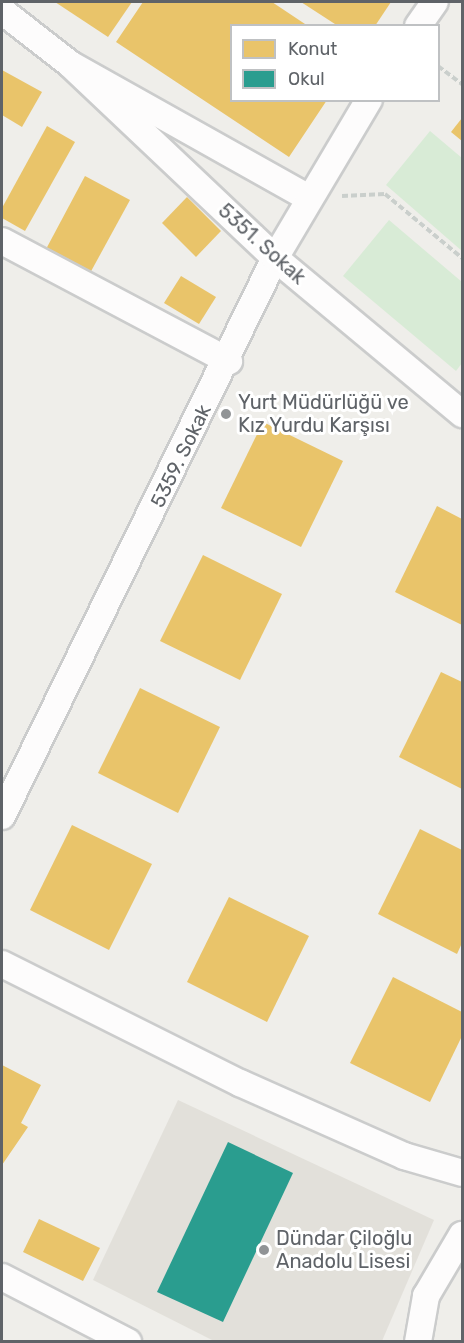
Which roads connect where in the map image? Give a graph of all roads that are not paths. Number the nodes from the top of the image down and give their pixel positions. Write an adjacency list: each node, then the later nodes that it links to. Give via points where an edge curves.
1 (435, 2): 3 (street)
2 (2, 11): 4 (street)
3 (419, 24)
4 (70, 64): 6 (street); 8 (street, 5351. Sokak)
5 (368, 102): 6 (street, 5359. Sokak)
6 (307, 197): 8 (street, 5359. Sokak)
7 (2, 242): 9 (street)
8 (275, 258): 9 (street, 5359. Sokak); 10 (street, 5351. Sokak)
9 (229, 361): 11 (street, 5359. Sokak)
10 (462, 414)
11 (2, 816)
12 (2, 964): 13 (street, via 240,1083 404,1156)
13 (462, 1173)
14 (462, 1235): 17 (street, via 426,1296)
15 (2, 1277): 16 (street)
16 (128, 1341)
17 (418, 1341)

